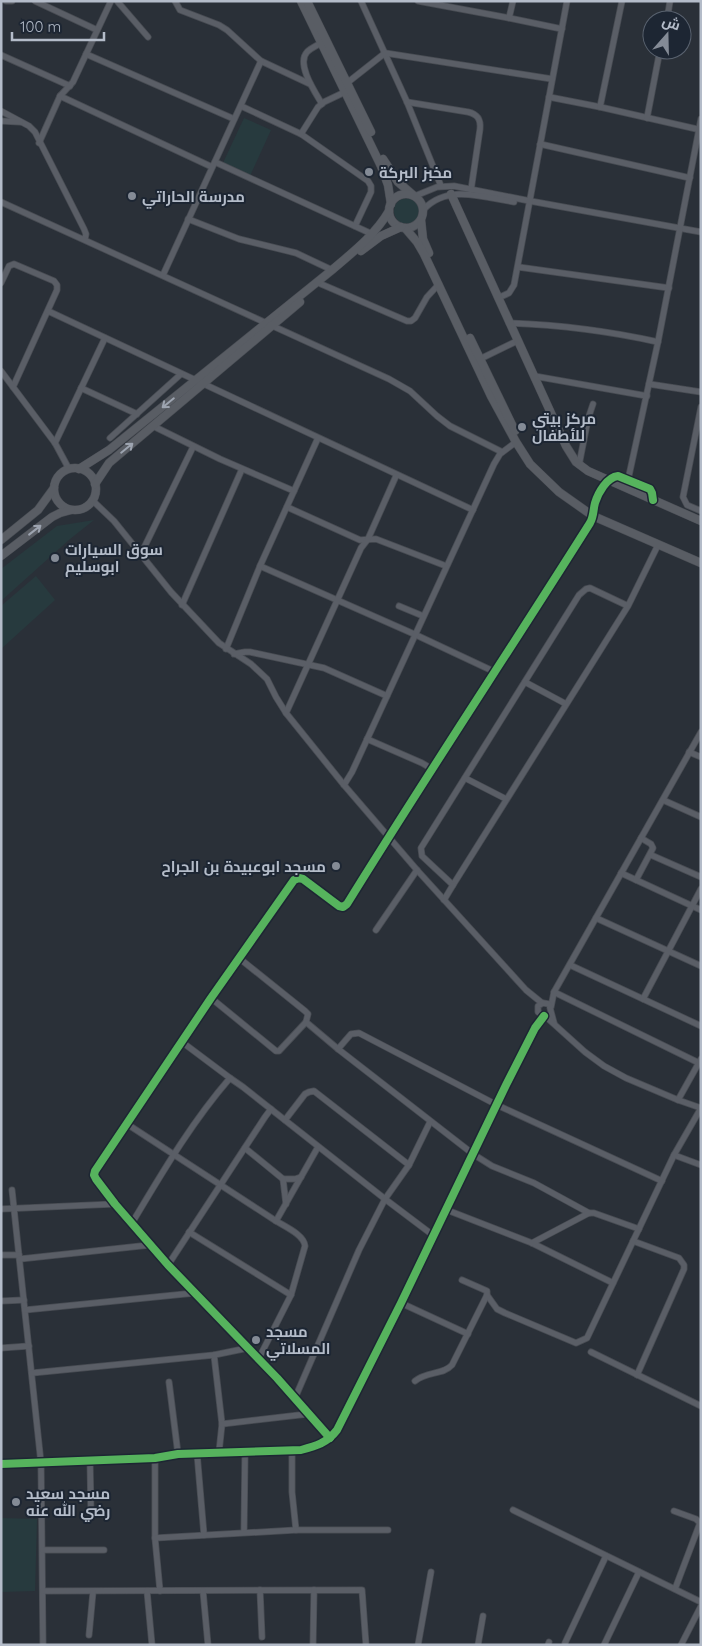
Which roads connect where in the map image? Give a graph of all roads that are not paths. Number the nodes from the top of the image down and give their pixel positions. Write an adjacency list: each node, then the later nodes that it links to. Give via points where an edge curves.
1 (6, 1): 2 (street)
2 (12, 1)
3 (35, 1): 16 (street)
4 (111, 1): 16 (street)
5 (117, 1): 17 (street)
6 (174, 1): 23 (street, via 180,10 227,30)
7 (300, 1): 18 (street)
8 (307, 1): 25 (street)
9 (361, 1): 19 (street)
10 (418, 1): 14 (street)
11 (513, 1): 14 (street)
12 (567, 1): 15 (street)
13 (622, 1): 34 (street)
14 (509, 18): 15 (street)
15 (562, 29): 24 (street)
16 (97, 30): 20 (street)
17 (148, 37)
18 (321, 43): 26 (street, via 304,57); 28 (street)
19 (385, 53): 24 (street); 25 (street); 31 (street)
20 (86, 54): 27 (street); 37 (street)
21 (1, 55): 27 (street)
22 (658, 60): 36 (street)
23 (261, 61): 26 (street); 33 (street)
24 (552, 79): 30 (street)
25 (347, 83): 50 (street, via 390,171)
26 (310, 84): 32 (street)
27 (70, 86): 29 (street)
28 (345, 92): 32 (street); 53 (street, via 384,172)
29 (60, 96): 43 (street); 45 (street)
30 (549, 97): 34 (street); 44 (street)
31 (407, 102): 47 (street); 48 (street, via 474,114 478,118 481,123)
32 (322, 104): 42 (street)
33 (240, 106): 37 (street); 42 (street)
34 (600, 106): 36 (street)
35 (1, 111): 40 (street)
36 (647, 118): 41 (street)
37 (234, 119): 45 (street)
38 (701, 119): 41 (street)
39 (1, 121): 40 (street)
40 (22, 122): 43 (street, via 33,130)
41 (700, 130): 46 (street)
42 (301, 134): 57 (street, via 368,181 371,192)
43 (39, 143): 62 (street, via 84,229)
44 (540, 144): 46 (street); 52 (street)
45 (214, 164): 55 (street); 57 (street)
46 (690, 178): 59 (street)
47 (442, 186): 48 (street); 50 (street)
48 (471, 190): 52 (street)
49 (451, 194): 52 (street); 54 (street, via 434,200); 70 (street)
50 (414, 195): 53 (street, via 407,193 394,198); 54 (street)
51 (1, 202): 62 (street)
52 (529, 203): 59 (street); 63 (street)
53 (390, 208): 58 (street, via 394,222); 61 (street)
54 (424, 209): 56 (street)
55 (188, 219): 64 (street, via 239,239 296,253); 65 (street)
56 (421, 220): 58 (street, via 416,225); 77 (street, via 425,246)
57 (355, 226): 61 (street)
58 (403, 227): 67 (street, via 376,240); 68 (street, via 417,242)
59 (680, 230): 60 (street); 69 (street)
60 (701, 233)
61 (372, 234): 64 (street)
62 (85, 239): 65 (street)
63 (518, 267): 69 (street); 70 (street, via 513,288)
64 (332, 270): 73 (street)
65 (163, 275): 73 (street)
66 (1, 283): 71 (street, via 9,266 14,264 54,281 58,288)
67 (321, 284): 68 (street, via 406,321 415,318); 73 (street)
68 (439, 284): 93 (street)
69 (669, 288): 76 (street)
70 (498, 298): 72 (street)
71 (48, 311): 74 (street); 83 (street)
72 (509, 323): 75 (street); 76 (street, via 585,328)
73 (270, 324): 81 (street); 98 (street, via 400,385 450,426)
74 (105, 338): 79 (street); 84 (street)
75 (517, 341): 77 (street); 80 (street)
76 (658, 342): 82 (street)
77 (480, 359): 100 (street)
78 (1, 371): 83 (street)
79 (181, 374): 81 (street); 89 (street)
80 (534, 376): 86 (street); 99 (street, via 566,446)
81 (199, 382): 90 (street); 92 (street); 102 (street, one-way to 102)
82 (650, 384): 85 (street); 86 (street)
83 (13, 387): 94 (street)
84 (81, 388): 89 (street); 94 (street)
85 (701, 392)
86 (647, 396): 106 (street)
87 (593, 404): 99 (street)
88 (701, 407): 96 (street)
89 (137, 414): 91 (street)
90 (152, 426): 95 (street); 107 (street, one-way to 90, via 114,459)
91 (110, 438)
92 (318, 438): 104 (street); 109 (street)
93 (516, 442): 98 (street); 100 (street)
94 (55, 443): 101 (street)
95 (193, 447): 103 (street); 121 (street)
96 (693, 447): 97 (street); 115 (street, via 683,499 686,505)
97 (701, 449)
98 (502, 452): 114 (street)
99 (579, 465): 105 (street)
100 (535, 468): 116 (street, via 552,486)
101 (69, 469): 102 (street); 108 (street, via 60,474)
102 (79, 469): 107 (street, via 87,473)
103 (242, 469): 109 (street); 127 (street)
104 (396, 476): 114 (street); 118 (street)
105 (609, 480): 106 (street, via 616,476); 111 (street); 116 (street, via 598,496)
106 (628, 480): 111 (street, via 650,489)
107 (95, 484): 110 (street)
108 (54, 488): 113 (street, via 56,499); 119 (street, via 38,510)
109 (294, 491): 112 (street)
110 (92, 500): 113 (street, via 83,508); 121 (street, via 109,515)
111 (653, 500): 117 (street)
112 (287, 507): 118 (street, via 360,540); 124 (street)
113 (71, 510): 122 (street, one-way to 113, via 52,517)
114 (473, 510): 125 (street)
115 (701, 511)
116 (593, 516): 120 (street); 135 (street)
117 (701, 521)
118 (368, 539): 125 (street, via 376,539); 126 (street)
119 (1, 540)
120 (658, 545): 123 (street); 129 (street)
121 (141, 554): 127 (street)
122 (1, 556)
123 (701, 563)
124 (260, 566): 126 (street); 132 (street)
125 (446, 566): 130 (street)
126 (337, 600): 131 (street); 134 (street)
127 (182, 605): 132 (street)
128 (398, 606): 130 (street)
129 (628, 606): 136 (street, via 590,588 582,591); 138 (street)
130 (423, 616): 131 (street)
131 (414, 634): 135 (street); 137 (street)
132 (226, 649): 133 (street)
133 (234, 654): 134 (street, via 245,652); 139 (street, via 267,679)
134 (309, 664): 137 (street, via 331,670); 139 (street)
135 (496, 672): 144 (street)
136 (525, 682): 138 (street); 145 (street)
137 (386, 696): 141 (street)
138 (566, 704): 147 (street)
139 (286, 713): 146 (street)
140 (701, 732): 142 (street)
141 (367, 739): 144 (street); 146 (street)
142 (689, 752): 143 (street); 148 (street)
143 (701, 757)
144 (432, 769): 150 (street)
145 (464, 778): 147 (street); 157 (street, via 420,851)
146 (344, 785): 150 (street)
147 (506, 799): 157 (street)
148 (663, 800): 149 (street); 151 (street)
149 (701, 817)
150 (388, 837): 153 (street); 165 (street, via 344,906 339,906 303,879 294,880)
151 (641, 838): 152 (street, via 652,845); 154 (street)
152 (651, 854): 155 (street); 156 (street)
153 (417, 870): 159 (street); 163 (street)
154 (621, 873): 156 (street); 162 (street)
155 (701, 877)
156 (636, 880): 160 (street)
157 (454, 885): 159 (street)
158 (701, 889): 160 (street)
159 (444, 900): 171 (street)
160 (692, 906): 161 (street); 164 (street)
161 (701, 910)
162 (596, 918): 164 (street); 166 (street)
163 (376, 930)
164 (668, 951): 167 (street); 170 (street)
165 (240, 958): 169 (street); 173 (street, via 305,1011 308,1014)
166 (570, 965): 168 (street); 170 (street)
167 (701, 966)
168 (554, 992): 171 (street); 172 (street); 178 (street)
169 (211, 998): 173 (street, via 279,1052); 176 (street)
170 (643, 999): 174 (street)
171 (540, 1006): 172 (street); 172 (street, via 546,1003); 175 (street)
172 (548, 1012): 175 (street); 180 (street, via 555,1025 604,1066)
173 (306, 1022): 177 (street)
174 (701, 1026)
175 (535, 1028): 181 (street)
176 (182, 1042): 179 (street); 185 (street)
177 (338, 1049): 181 (street, via 352,1034 359,1033); 184 (street)
178 (700, 1061): 180 (street)
179 (230, 1078): 182 (street); 189 (street)
180 (678, 1100): 190 (street, via 701,1108)
181 (497, 1105): 188 (street); 195 (street)
182 (272, 1109): 183 (street); 187 (street)
183 (285, 1120): 186 (street); 191 (street, via 305,1094 314,1091)
184 (430, 1122): 188 (street); 191 (street)
185 (126, 1124): 189 (street); 199 (street, via 94,1175)
186 (318, 1147): 193 (street); 198 (street)
187 (245, 1148): 194 (street); 196 (street)
188 (473, 1154): 203 (street); 204 (street)
189 (172, 1155): 196 (street); 206 (street)
190 (674, 1155): 192 (street); 195 (street)
191 (410, 1165): 198 (street)
192 (701, 1165)
193 (301, 1177): 194 (street); 200 (street)
194 (283, 1178): 200 (street)
195 (662, 1181): 207 (street)
196 (220, 1184): 205 (street); 208 (street)
197 (12, 1190): 202 (street)
198 (385, 1199): 209 (street); 236 (street, via 358,1250)
199 (115, 1204): 202 (street); 206 (street)
200 (286, 1204): 205 (street)
201 (1, 1209): 202 (street)
202 (14, 1209): 214 (street)
203 (447, 1210): 209 (street); 211 (street)
204 (589, 1214): 207 (street, via 598,1214); 211 (street)
205 (276, 1221): 220 (street, via 305,1242)
206 (132, 1223): 212 (street)
207 (639, 1229): 210 (street)
208 (189, 1232): 215 (street); 220 (street)
209 (434, 1236): 223 (street)
210 (633, 1241): 217 (street); 233 (street, via 679,1258 684,1265)
211 (532, 1243): 217 (street)
212 (150, 1245): 214 (street); 215 (street)
213 (1, 1255): 214 (street)
214 (20, 1257): 221 (street)
215 (168, 1265): 218 (street)
216 (462, 1280): 219 (street, via 483,1288)
217 (613, 1284): 219 (street, via 586,1338 576,1343 498,1309)
218 (195, 1293): 224 (street); 228 (street)
219 (487, 1294): 225 (street)
220 (292, 1295): 231 (street)
221 (24, 1300): 222 (street); 224 (street)
222 (1, 1301)
223 (402, 1303): 225 (street); 240 (street)
224 (25, 1310): 226 (street)
225 (468, 1334): 234 (street, via 449,1368)
226 (29, 1346): 227 (street); 232 (street)
227 (1, 1348)
228 (248, 1348): 230 (street); 231 (street)
229 (591, 1352): 233 (street)
230 (214, 1354): 232 (street); 239 (street)
231 (258, 1360): 236 (street)
232 (32, 1373): 248 (street)
233 (638, 1375): 237 (street)
234 (415, 1381)
235 (169, 1382): 245 (street)
236 (295, 1398): 238 (street)
237 (701, 1406)
238 (308, 1414): 239 (street); 240 (street)
239 (222, 1424): 242 (street)
240 (330, 1438): 241 (street, via 320,1445)
241 (292, 1450): 244 (street); 253 (street)
242 (219, 1452): 243 (street); 244 (street)
243 (197, 1453): 245 (street); 256 (street)
244 (245, 1453): 255 (street)
245 (178, 1454): 246 (street)
246 (155, 1458): 247 (street); 257 (street)
247 (90, 1460): 248 (street); 252 (street)
248 (41, 1463): 249 (street); 258 (street)
249 (1, 1464)
250 (513, 1510): 260 (street)
251 (674, 1511): 263 (street, via 700,1523)
252 (91, 1515)
253 (296, 1530): 254 (street); 255 (street)
254 (388, 1530)
255 (244, 1532): 256 (street)
256 (204, 1535): 257 (street)
257 (155, 1538): 268 (street)
258 (43, 1550): 259 (street); 266 (street)
259 (104, 1550)
260 (606, 1556): 262 (street); 276 (street)
261 (431, 1572): 282 (street)
262 (639, 1572): 263 (street); 284 (street)
263 (675, 1589): 271 (street)
264 (260, 1590): 265 (street); 269 (street); 275 (street)
265 (314, 1590): 280 (street); 281 (street, via 362,1590)
266 (43, 1591): 270 (street); 277 (street)
267 (147, 1591): 268 (street); 270 (street); 278 (street)
268 (160, 1591): 269 (street)
269 (203, 1591): 279 (street)
270 (93, 1592): 274 (street)
271 (701, 1602)
272 (701, 1606): 285 (street)
273 (483, 1616): 283 (street)
274 (89, 1635)
275 (262, 1637)
276 (565, 1643)
277 (44, 1645)
278 (152, 1645)
279 (208, 1645)
280 (313, 1645)
281 (366, 1645)
282 (418, 1645)
283 (478, 1645)
284 (604, 1645)
285 (681, 1645)

